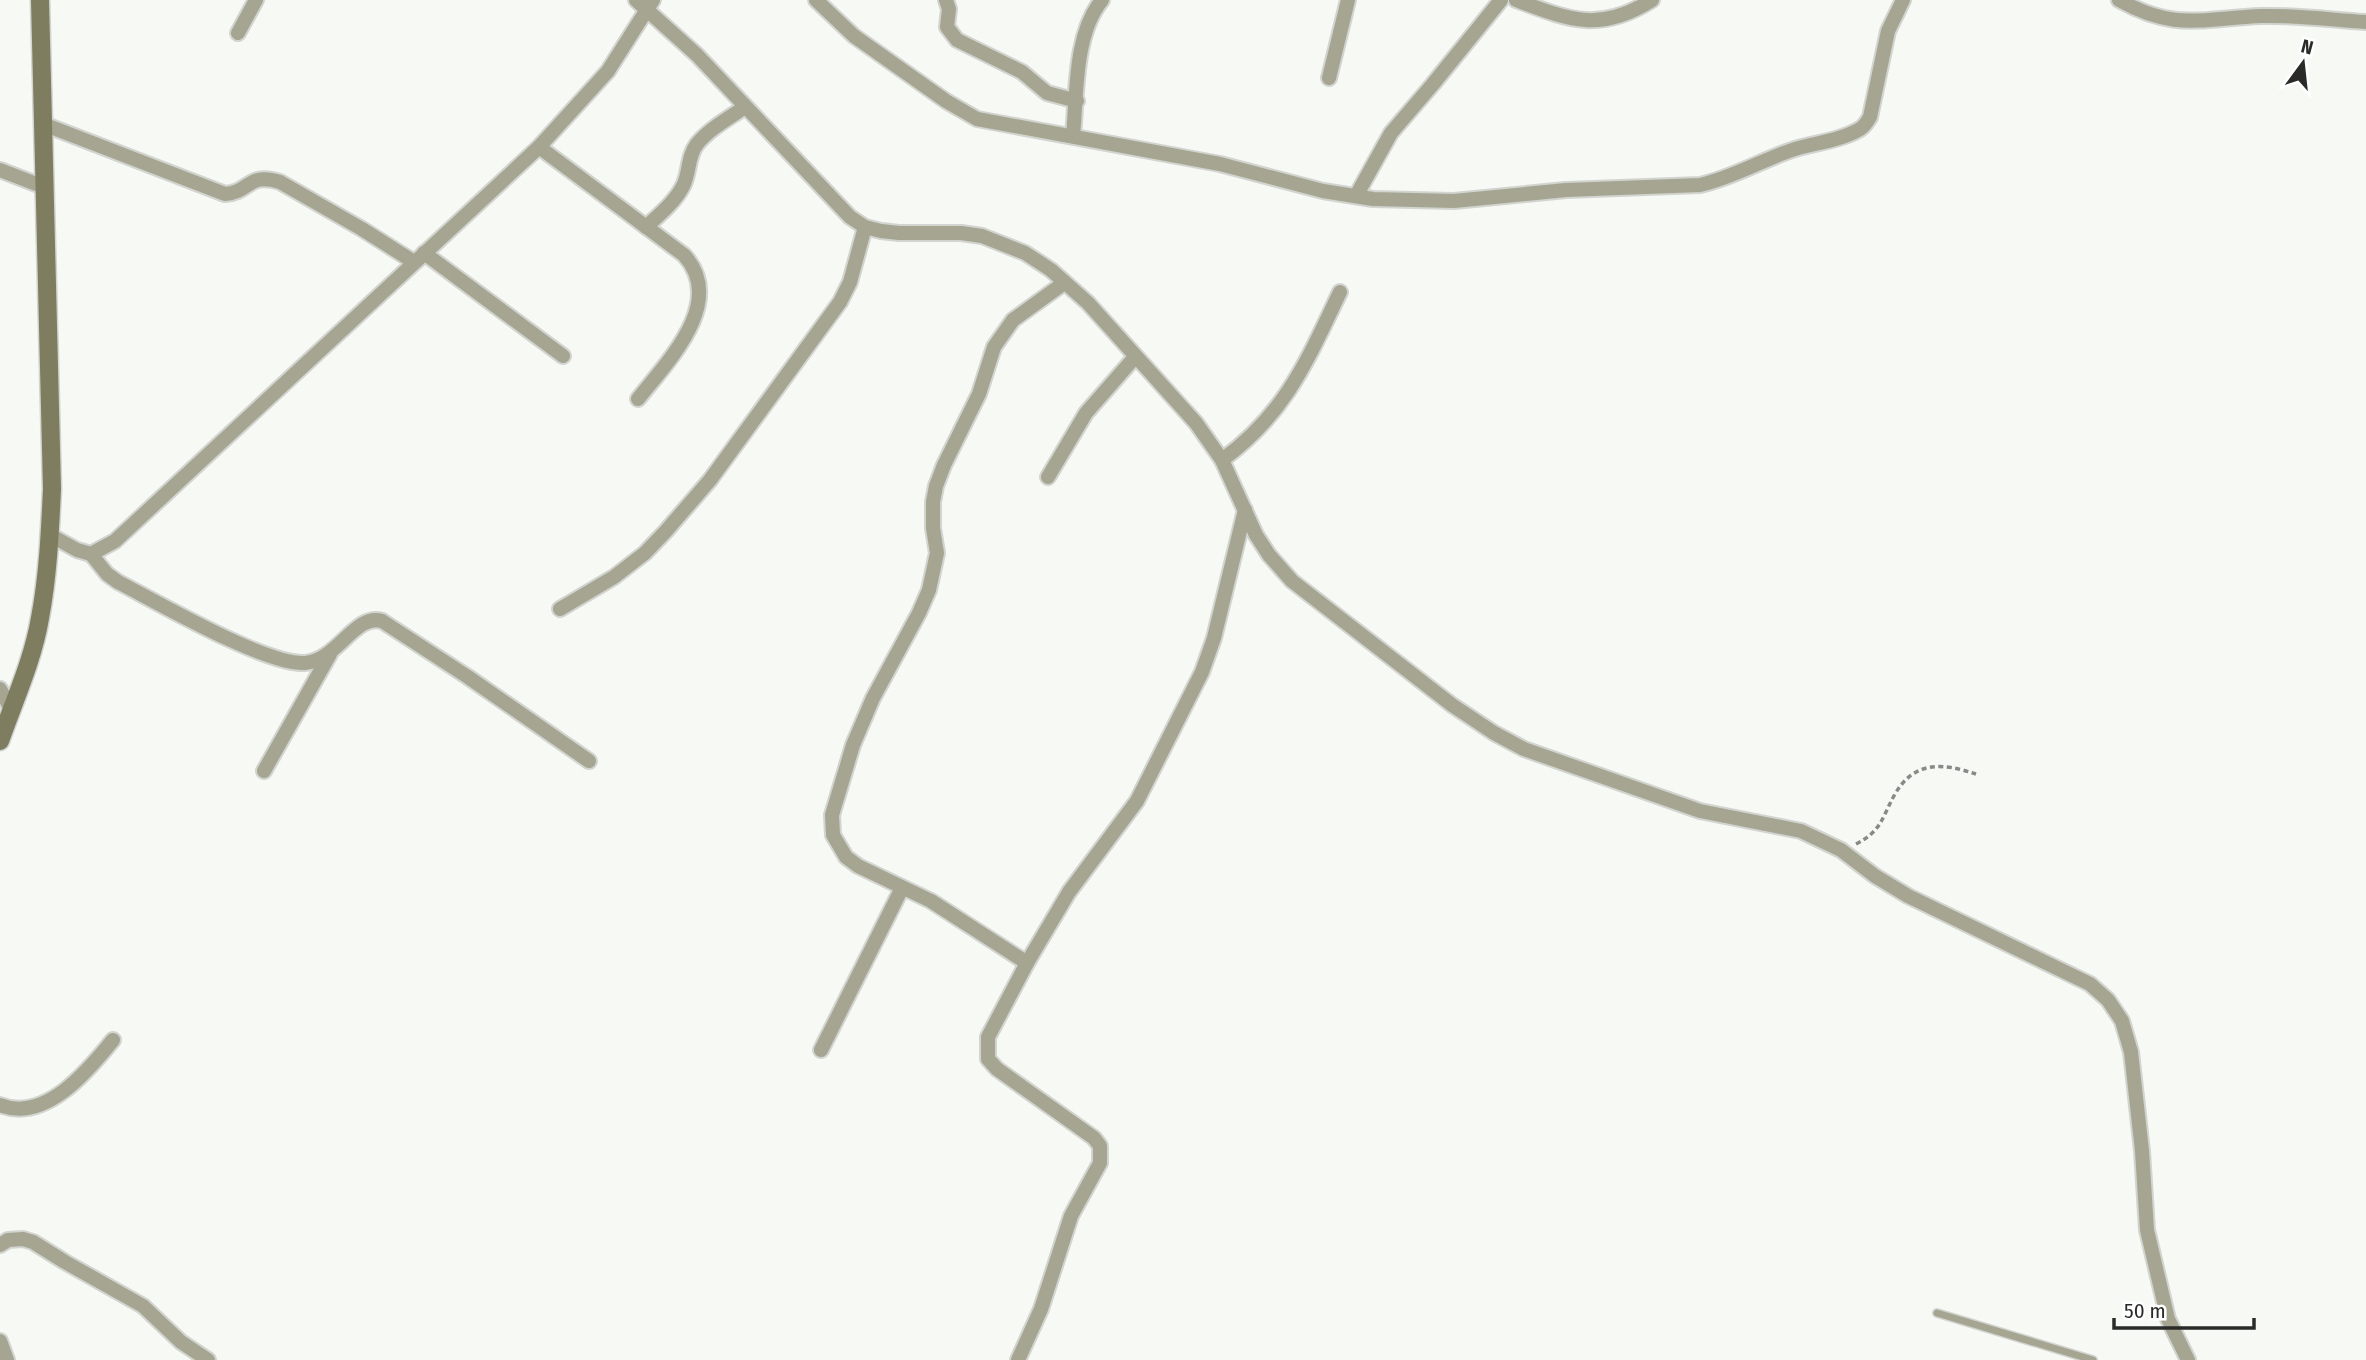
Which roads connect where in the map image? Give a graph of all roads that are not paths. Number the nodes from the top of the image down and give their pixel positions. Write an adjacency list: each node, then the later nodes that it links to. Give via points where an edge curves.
1 (40, 0): 18 (main road)
2 (256, 0): 14 (street)
3 (816, 0): 19 (street, via 854,36 964,113 988,122)
4 (946, 0): 16 (street, via 947,27 957,40 1022,72 1048,93)
5 (1348, 0): 15 (street)
6 (1501, 0): 23 (street, via 1391,133)
7 (1516, 0): 8 (street, via 1587,22 1625,15)
8 (1652, 0)
9 (1903, 0): 23 (street, via 1888,31 1874,107 1863,128 1773,157 1721,180 1454,201)
10 (2119, 0): 13 (street, via 2153,16 2188,22 2264,16)
11 (1099, 1): 16 (street, via 1082,41)
12 (645, 3): 17 (street); 20 (street, via 608,71)
13 (2366, 22)
14 (238, 33)
15 (1329, 78)
16 (1077, 101): 19 (street)
17 (745, 107): 24 (street, via 850,217); 25 (street, via 695,147 684,185)
18 (43, 124): 22 (main road); 26 (street, via 225,194 256,179 279,182)
19 (1073, 136): 23 (street)
20 (539, 147): 25 (street); 26 (street)
21 (0, 170): 22 (street)
22 (44, 187): 35 (main road)
23 (1356, 196)
24 (865, 227): 27 (street, via 982,236 1025,253); 37 (street, via 840,302 710,481 645,553)
25 (646, 228): 31 (street, via 684,255 699,279 701,293 685,335)
26 (419, 258): 29 (street); 36 (street, via 115,541)
27 (1064, 283): 30 (street); 44 (street, via 1013,320 994,347 979,394 936,486 933,528 937,553 929,590 873,698 836,795 833,835 846,857)
28 (1339, 292): 32 (street, via 1291,391 1246,442)
29 (563, 356)
30 (1135, 357): 32 (street, via 1196,423); 33 (street, via 1086,413)
31 (638, 399)
32 (1222, 460): 34 (street)
33 (1048, 477)
34 (1245, 510): 45 (street, via 1202,672 1137,801 1069,892); 54 (street, via 1269,555 1302,591 1494,733 1524,749 1700,811 1801,831 1841,850 1908,896 2090,984 2108,1000 2122,1021 2131,1052 2147,1230 2168,1319)
35 (50, 535): 36 (street); 40 (main road, via 40,620)
36 (91, 554): 38 (street, via 118,582 268,655 308,663)
37 (560, 609)
38 (330, 654): 42 (street, via 362,623 382,621); 43 (street)
39 (0, 689): 40 (street)
40 (11, 709): 41 (main road)
41 (0, 741)
42 (589, 761)
43 (264, 771)
44 (902, 888): 45 (street); 47 (street)
45 (1027, 963): 52 (street, via 988,1037 988,1059 1094,1138 1102,1154 1072,1216 1041,1309)
46 (113, 1040): 48 (street, via 80,1079 61,1093 21,1110)
47 (821, 1050)
48 (0, 1105)
49 (0, 1245): 51 (street, via 8,1240 33,1241 143,1306)
50 (1937, 1312): 53 (lane)
51 (208, 1360)
52 (1018, 1360)
53 (2093, 1360)
54 (2188, 1360)

